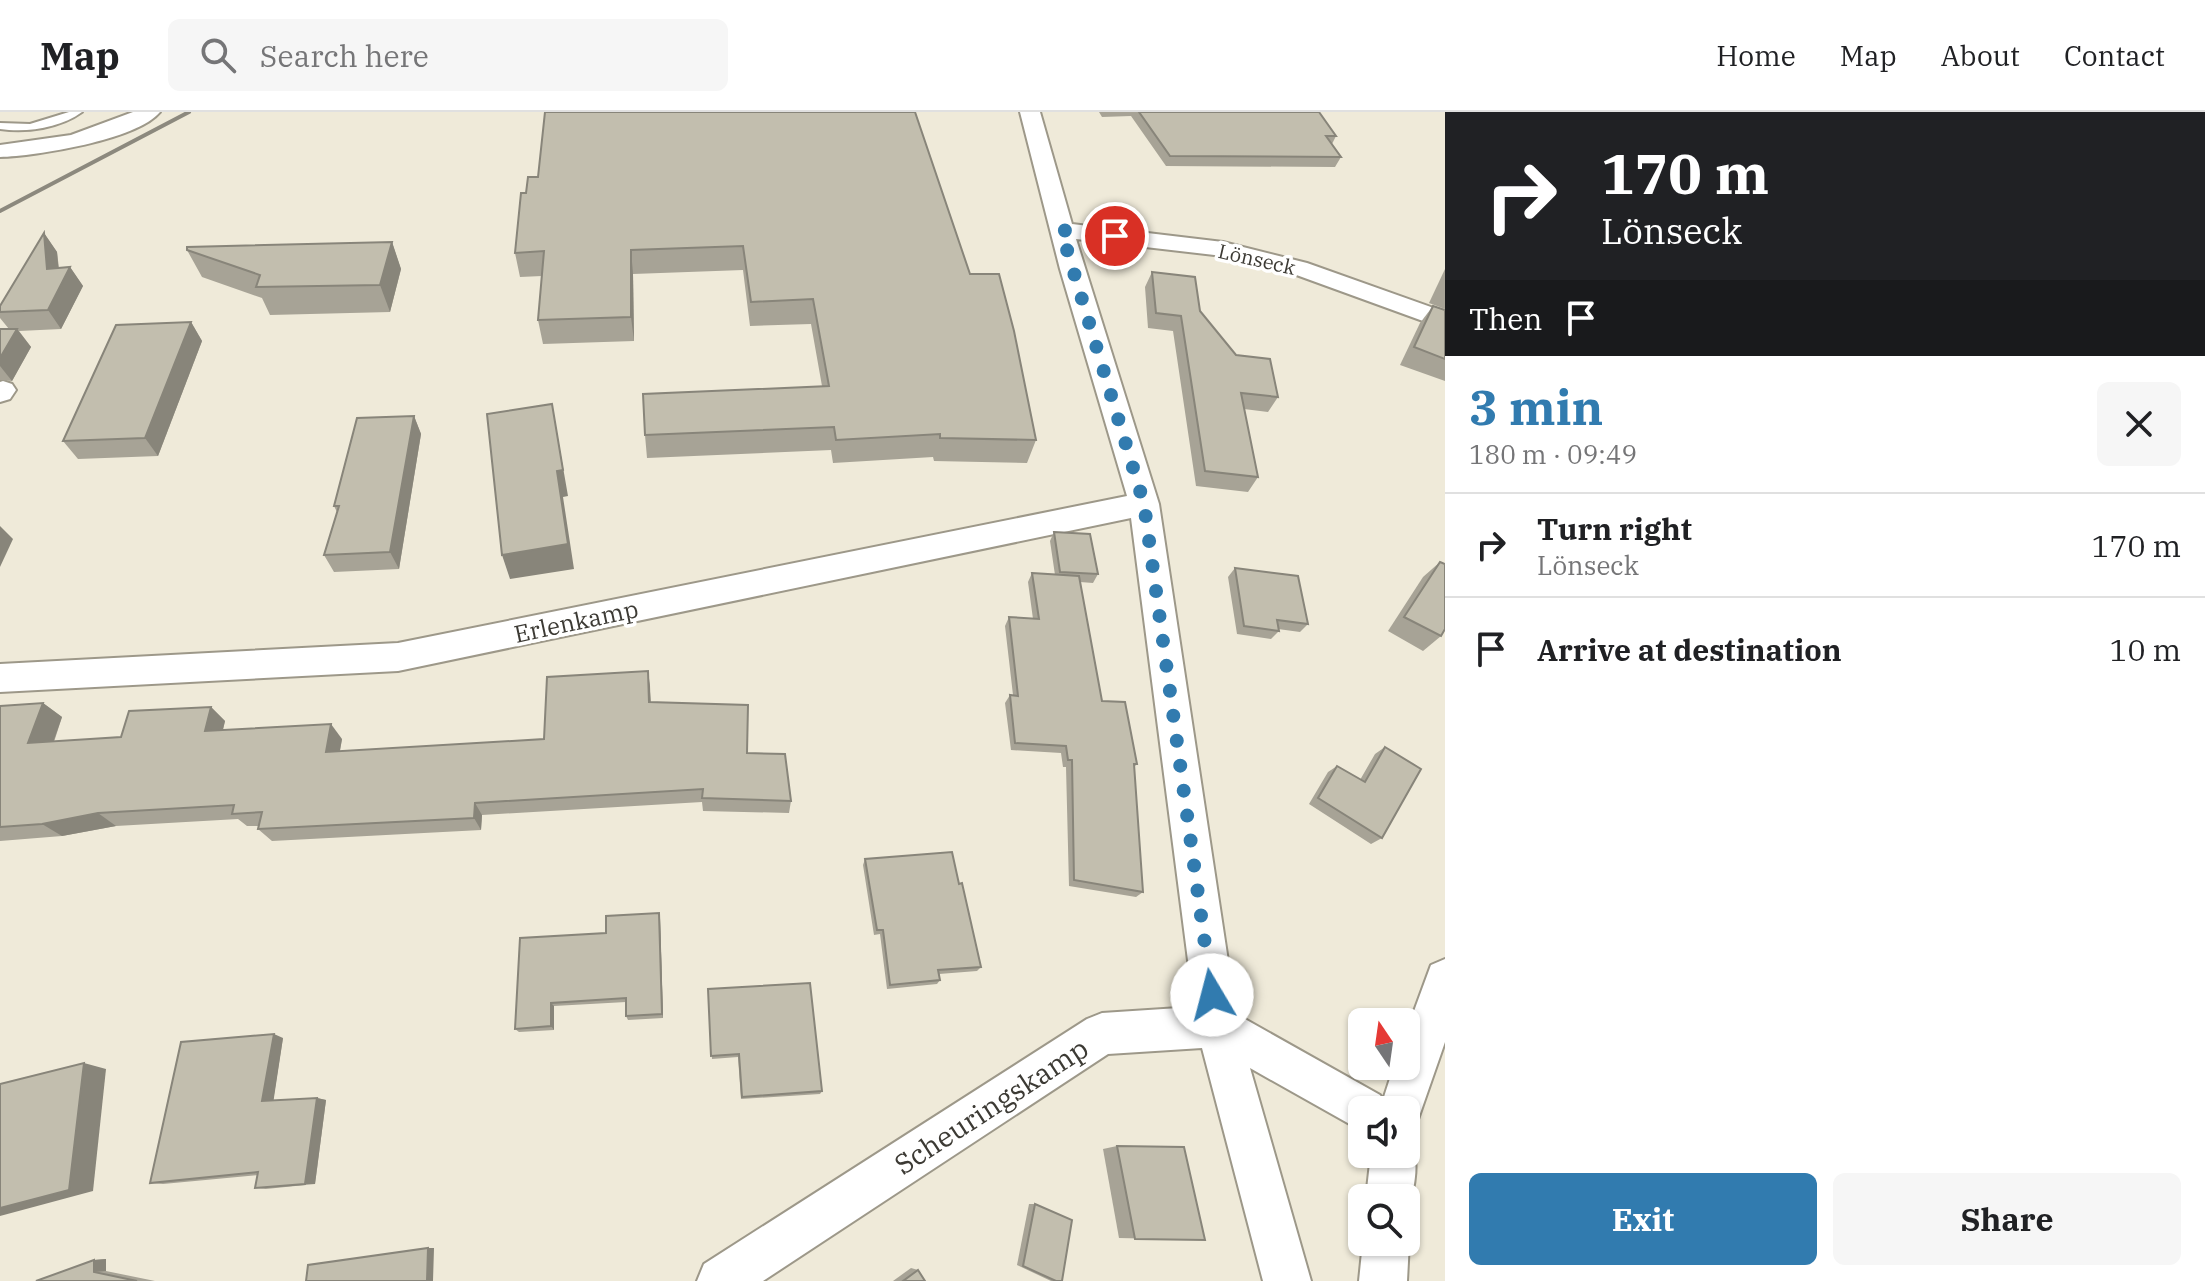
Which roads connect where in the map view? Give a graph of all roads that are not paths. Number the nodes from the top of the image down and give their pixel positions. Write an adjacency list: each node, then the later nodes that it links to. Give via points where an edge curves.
1 (77, 112): 5 (lane)
2 (150, 112): 7 (street, via 86,140)
3 (1030, 112): 8 (street)
4 (47, 114): 5 (lane)
5 (60, 120): 6 (lane, via 25,128)
6 (0, 126)
7 (0, 151)
8 (1061, 230): 9 (street, Lönseck, via 1238,253 1299,268); 10 (street)
9 (1445, 321)
10 (1144, 504): 11 (street, Erlenkamp, via 398,657); 13 (street)
11 (0, 678)
12 (1445, 979): 14 (street)
13 (1217, 1026): 15 (street); 17 (street, Scheuringskamp, via 1102,1034); 18 (street)
14 (1406, 1096)
15 (1348, 1100)
16 (1385, 1256): 19 (street)
17 (721, 1281)
18 (1287, 1281)
19 (1383, 1281)

